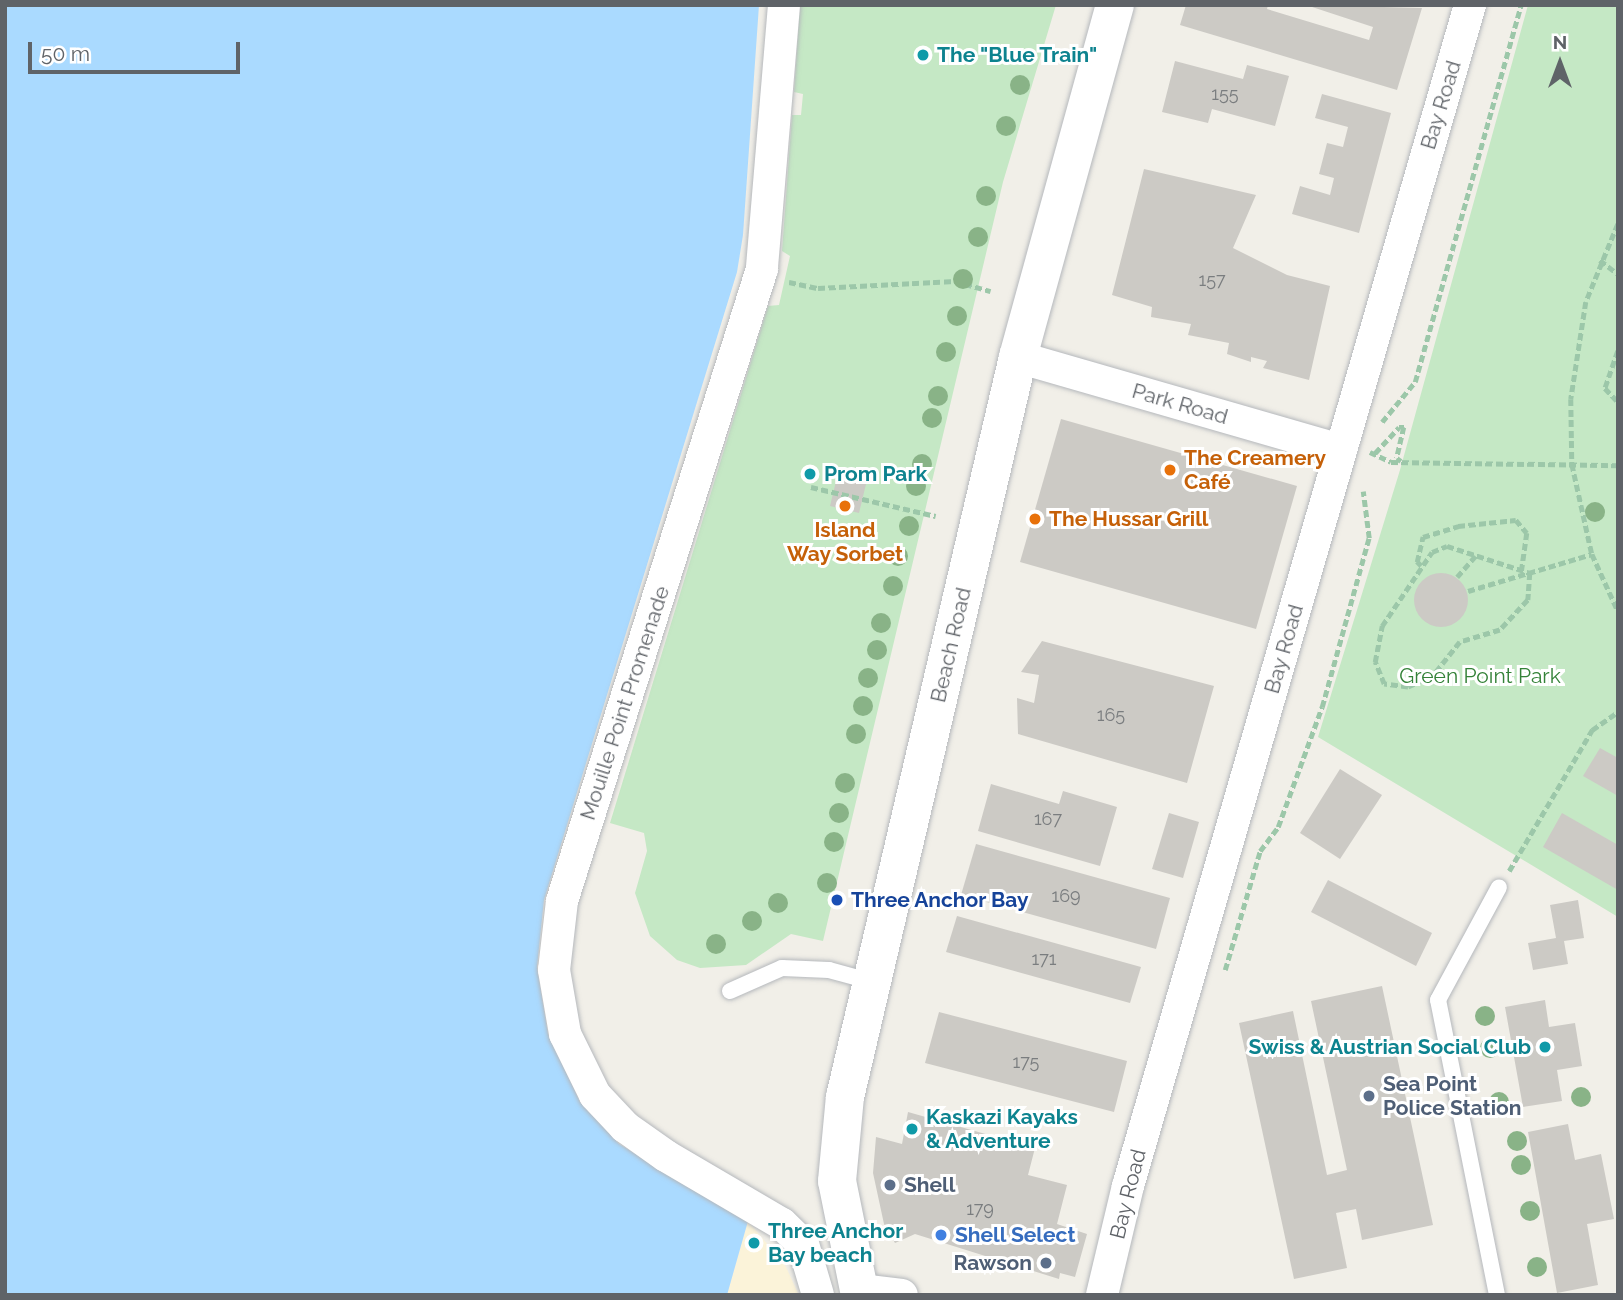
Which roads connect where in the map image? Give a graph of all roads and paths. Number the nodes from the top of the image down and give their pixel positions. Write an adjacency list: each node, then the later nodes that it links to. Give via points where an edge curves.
1 (784, 5): 8 (street, Mouille Point Promenade, via 769,223)
2 (1115, 5): 11 (street, Beach Road)
3 (1470, 5): 13 (street, Bay Road)
4 (1521, 5): 14 (path, via 1415,382 1383,420)
5 (1618, 224): 6 (path)
6 (1600, 260): 7 (path); 16 (path, via 1586,302 1571,399)
7 (1618, 274)
8 (760, 275): 9 (path, via 818,288 955,281); 37 (street, Mouille Point Promenade, via 562,901 554,970 565,1034 596,1095 625,1127 666,1156 782,1224 803,1244)
9 (991, 291)
10 (1618, 351): 12 (path, via 1605,388)
11 (1018, 357): 13 (street, Park Road); 33 (street, Beach Road)
12 (1618, 402)
13 (1341, 450): 39 (street, Bay Road, via 1128,1186)
14 (1374, 453): 15 (path, via 1391,462); 15 (path, via 1404,427 1397,458); 18 (path)
15 (1401, 461): 16 (path)
16 (1572, 464): 17 (path); 22 (path)
17 (1618, 465)
18 (1370, 466)
19 (1366, 479): 34 (path, via 1362,497 1370,538 1322,707 1278,827 1260,851)
20 (811, 487): 21 (path)
21 (936, 516)
22 (1592, 554): 26 (path); 29 (path)
23 (1475, 556): 24 (path, via 1447,546 1432,552); 25 (path); 27 (path)
24 (1422, 566): 25 (path, via 1417,562 1423,537 1458,526 1516,520 1527,533); 26 (path, via 1378,635 1377,673 1390,687 1420,683 1441,670 1460,642 1511,623 1528,600)
25 (1522, 570): 26 (path)
26 (1530, 573): 28 (path)
27 (1457, 577)
28 (1468, 591)
29 (1618, 611)
30 (1618, 712): 31 (path, via 1592,730)
31 (1517, 856)
32 (1499, 887): 40 (lane, via 1438,1000)
33 (873, 982): 35 (lane, via 829,970 782,968); 36 (street, Beach Road, via 838,1137 837,1181)
34 (1221, 982)
35 (730, 992)
36 (861, 1293): 38 (street)
37 (818, 1295)
38 (902, 1295)
39 (1102, 1295)
40 (1497, 1295)

